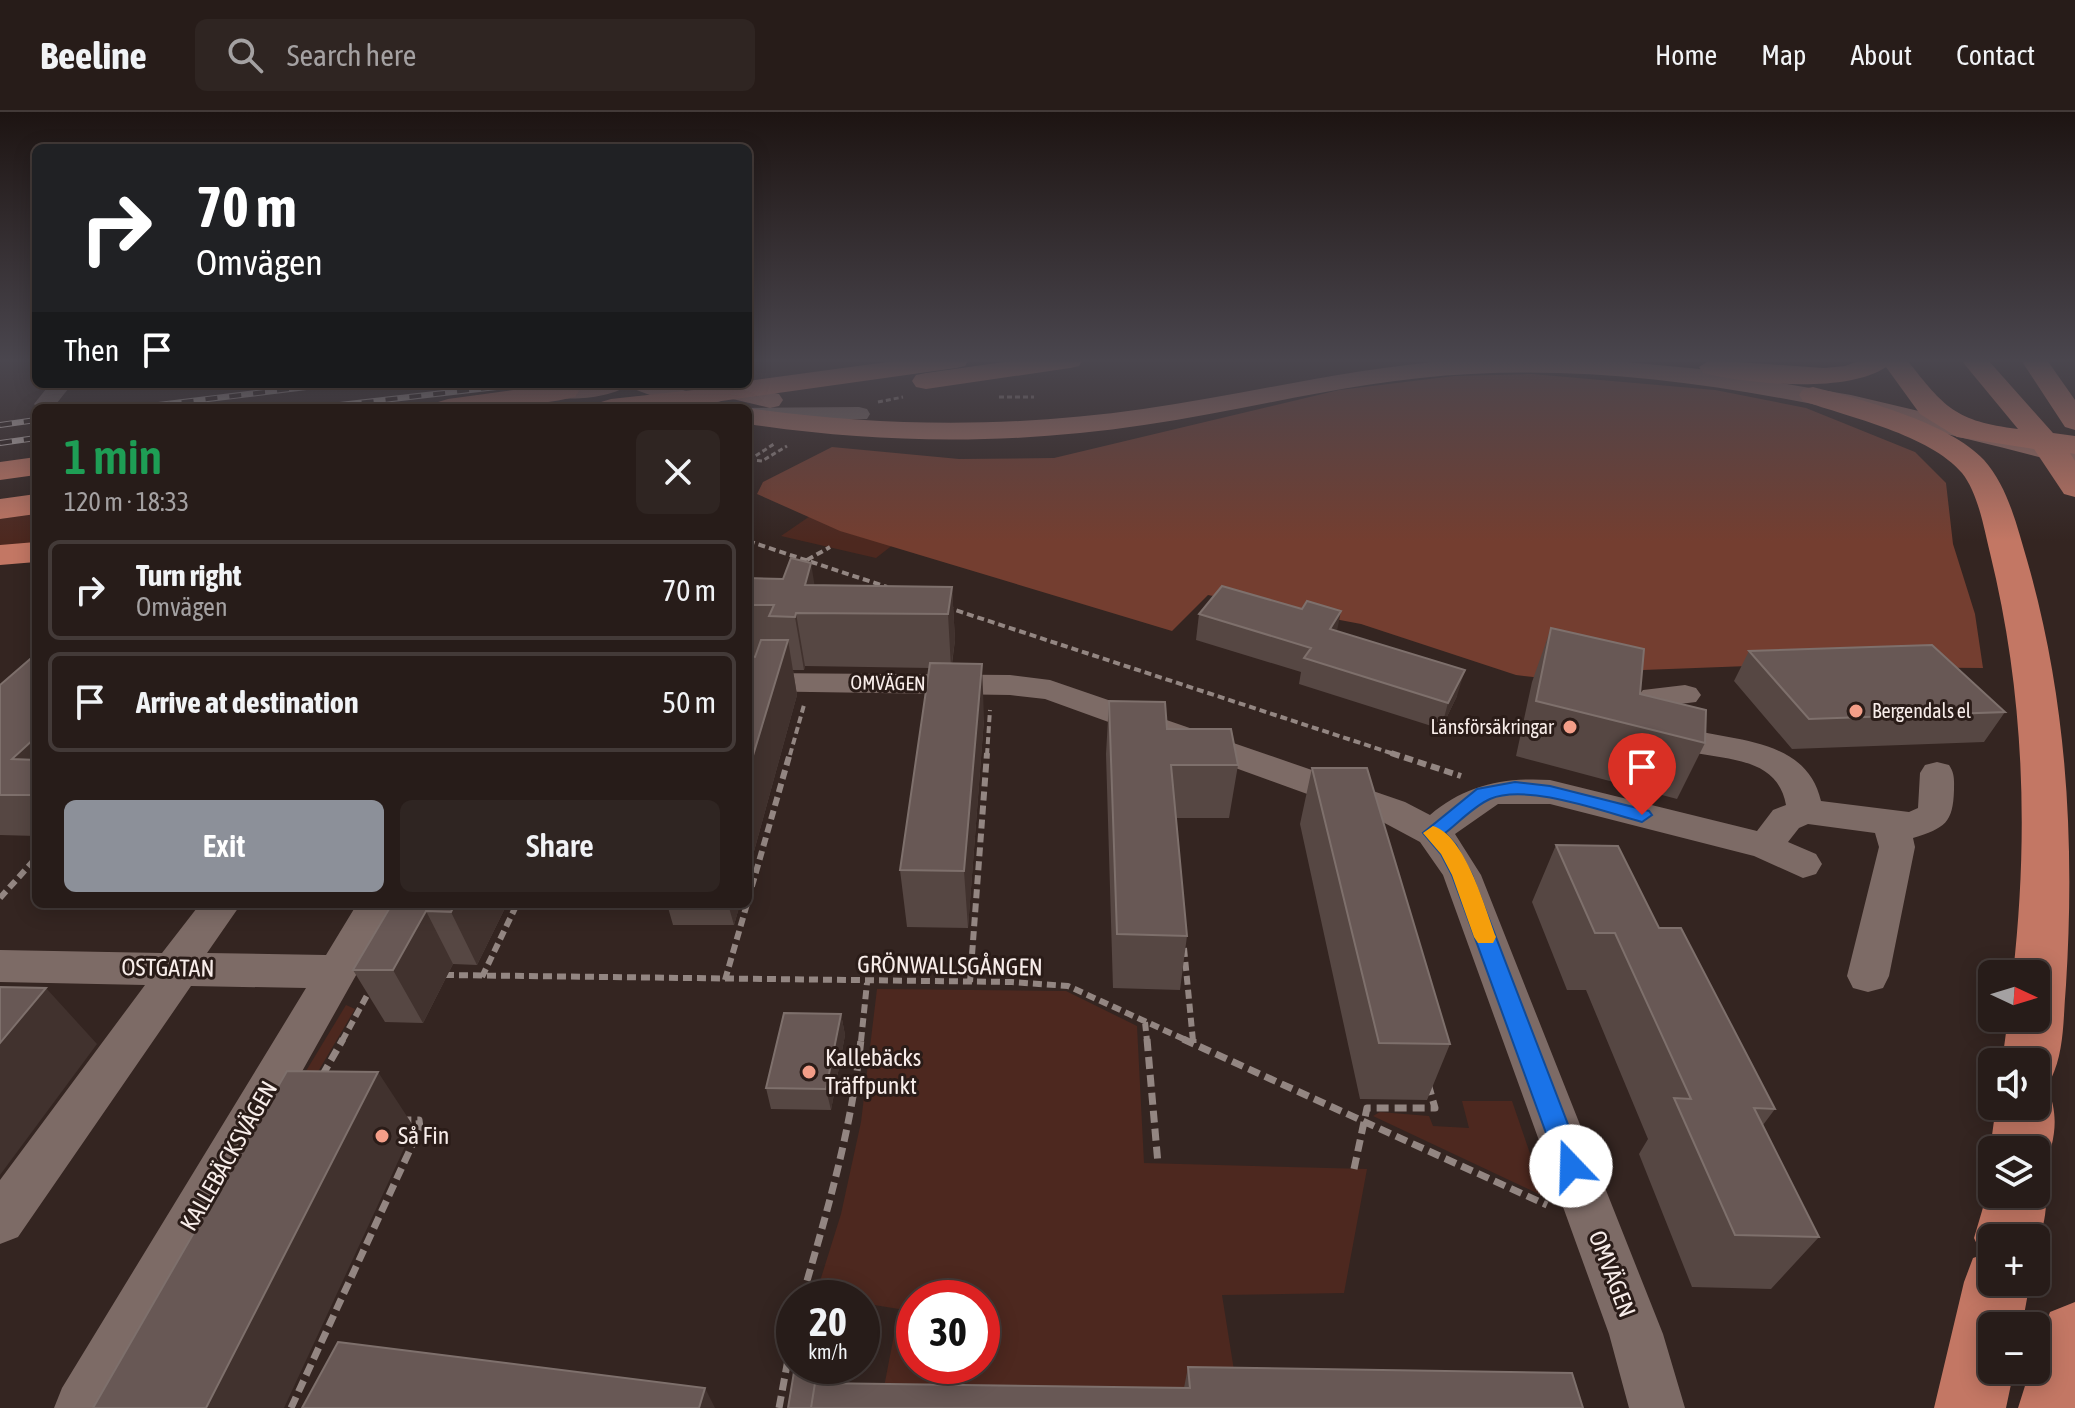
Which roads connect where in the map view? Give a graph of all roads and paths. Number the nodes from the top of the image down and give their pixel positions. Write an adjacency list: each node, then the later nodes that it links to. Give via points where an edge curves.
1 (773, 420): 8 (main road)
2 (773, 420): 8 (main road)
3 (825, 420): 8 (main road)
4 (1113, 420): 8 (main road, via 934,434)
5 (1882, 420): 9 (highway, via 1918,434)
6 (1952, 420): 9 (highway)
7 (2026, 420): 15 (highway)
8 (796, 426): 11 (path); 12 (path, via 762,461)
9 (1983, 438): 10 (highway); 46 (highway, via 1992,501 2014,573 2039,703 2047,915)
10 (2073, 451)
11 (752, 457)
12 (752, 460)
13 (32, 467): 14 (highway)
14 (0, 471)
15 (2075, 487)
16 (32, 488): 17 (highway)
17 (0, 492)
18 (32, 505): 19 (highway)
19 (0, 509)
20 (752, 542): 24 (path)
21 (830, 547): 24 (path)
22 (32, 552): 23 (highway)
23 (0, 555)
24 (806, 560): 25 (path)
25 (893, 589)
26 (938, 604): 32 (path, via 1463,777)
27 (752, 682): 35 (street, OMVÄGEN, via 1050,690 1345,792)
28 (807, 692): 39 (path)
29 (1685, 695): 33 (street, via 1654,697 1646,705 1649,726 1677,739 1748,751 1776,762 1799,783)
30 (990, 708): 55 (path)
31 (1937, 773): 34 (street, via 1935,814 1913,825)
32 (1484, 794): 35 (street); 36 (street, via 1515,788 1550,792)
33 (1805, 811): 34 (street); 36 (street, via 1786,819)
34 (1891, 822): 52 (street, via 1897,847)
35 (1433, 833): 75 (street, OMVÄGEN, via 1462,875 1636,1334)
36 (1765, 846): 38 (street)
37 (32, 862): 40 (path)
38 (1803, 864)
39 (752, 888)
40 (0, 898)
41 (219, 908): 49 (street)
42 (376, 908): 50 (street, KALLEBÄCKSVÄGEN)
43 (515, 908): 53 (path)
44 (746, 908): 54 (path)
45 (1183, 933): 59 (path)
46 (2042, 960)
47 (0, 966): 48 (street, OSTGATAN)
48 (70, 967): 49 (street, OSTGATAN); 57 (street)
49 (177, 968): 50 (street, OSTGATAN); 67 (street)
50 (358, 971): 61 (path); 72 (street, KALLEBÄCKSVÄGEN)
51 (439, 974): 53 (path, GRÖNWALLSGÅNGEN)
52 (1868, 976)
53 (482, 977): 54 (path, GRÖNWALLSGÅNGEN)
54 (725, 980): 56 (path, GRÖNWALLSGÅNGEN)
55 (970, 982): 56 (path, GRÖNWALLSGÅNGEN); 58 (path, GRÖNWALLSGÅNGEN, via 1068,986)
56 (867, 983): 68 (path, via 856,1092)
57 (40, 1003)
58 (1145, 1021): 59 (path, GRÖNWALLSGÅNGEN); 64 (path)
59 (1193, 1043): 63 (path, GRÖNWALLSGÅNGEN)
60 (1427, 1078): 63 (path, via 1435,1108 1367,1108)
61 (319, 1081)
62 (388, 1120): 73 (path, via 419,1120 420,1128)
63 (1364, 1122): 65 (path); 66 (path, GRÖNWALLSGÅNGEN)
64 (1158, 1164)
65 (1354, 1169)
66 (1562, 1212)
67 (0, 1220)
68 (807, 1280)
69 (1994, 1296): 76 (highway)
70 (2075, 1337): 77 (highway)
71 (783, 1384): 74 (path)
72 (82, 1408)
73 (291, 1408)
74 (779, 1408)
75 (1657, 1408)
76 (1970, 1408)
77 (2054, 1408)

